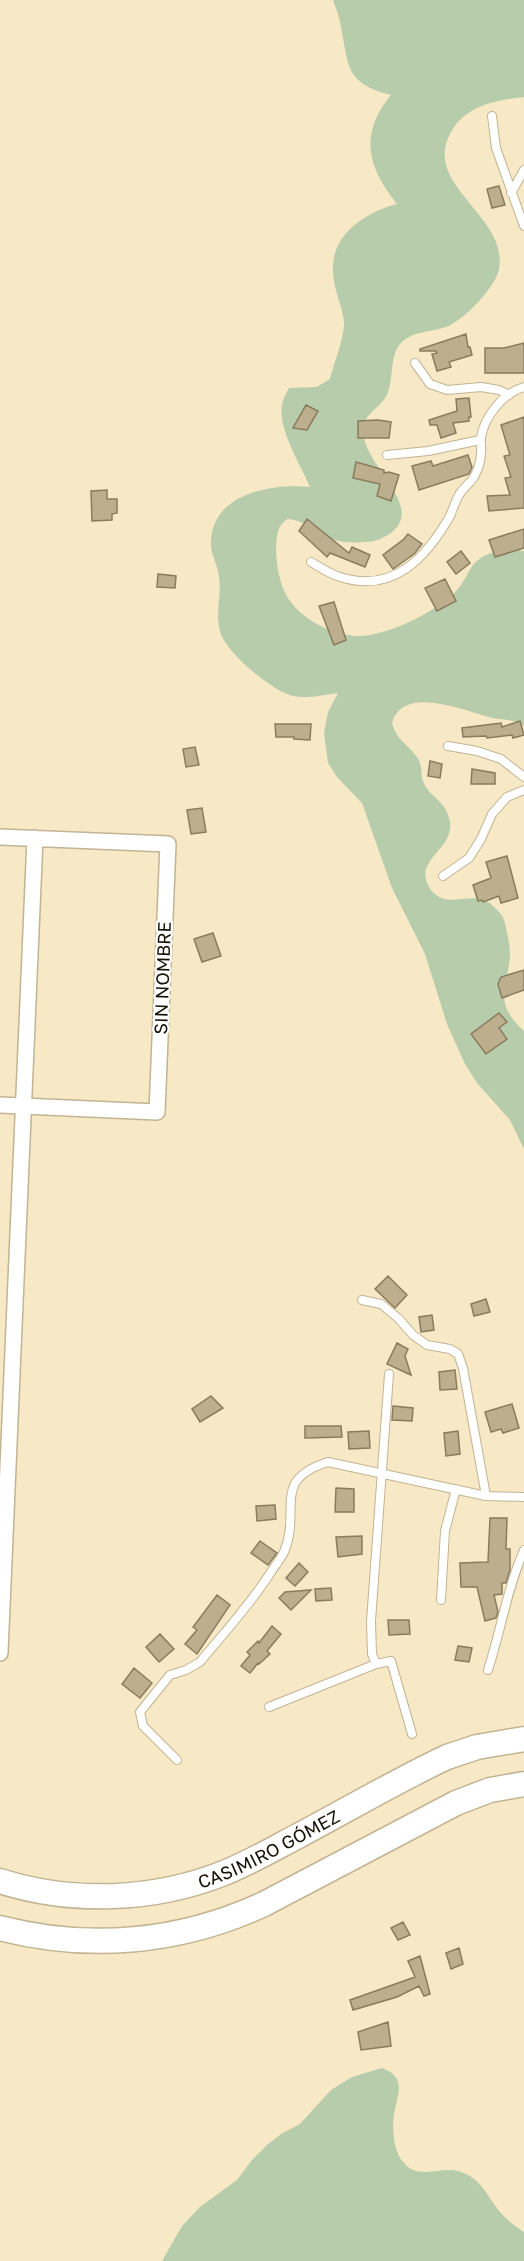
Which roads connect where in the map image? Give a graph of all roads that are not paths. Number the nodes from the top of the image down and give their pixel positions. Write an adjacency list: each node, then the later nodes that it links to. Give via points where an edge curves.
1 (492, 116): 3 (lane, via 496,148)
2 (524, 170): 3 (lane)
3 (511, 193): 4 (lane)
4 (524, 226)
5 (415, 363): 7 (lane, via 430,384 447,390 481,387)
6 (524, 387): 7 (lane)
7 (509, 395): 8 (lane, via 491,413)
8 (480, 440): 9 (lane, via 428,452); 10 (lane, via 482,449 476,475 460,493 435,540 408,569 388,578 364,581 339,577)
9 (387, 456)
10 (311, 562)
11 (448, 746): 12 (lane, via 501,759)
12 (524, 777)
13 (524, 790): 16 (lane, via 507,797 492,814 469,858)
14 (0, 837): 15 (street, SIN NOMBRE)
15 (35, 838): 18 (street); 18 (street, SIN NOMBRE, via 168,844 157,1112)
16 (443, 876)
17 (0, 1105): 18 (street, SIN NOMBRE)
18 (24, 1106): 21 (street)
19 (362, 1300): 24 (lane, via 381,1304 427,1345 458,1354)
20 (389, 1374): 22 (lane)
21 (6, 1382): 28 (street)
22 (383, 1472): 23 (lane); 29 (lane, via 370,1621); 34 (lane, via 328,1462 310,1467 298,1477 292,1489 291,1530 284,1553 260,1589 200,1662 170,1675 140,1712 143,1726)
23 (456, 1489): 24 (lane); 27 (lane, via 445,1531)
24 (486, 1496): 25 (lane)
25 (524, 1497)
26 (524, 1550): 30 (lane, via 512,1579)
27 (441, 1600)
28 (0, 1653)
29 (376, 1664): 31 (lane); 32 (lane, via 391,1661)
30 (488, 1670)
31 (269, 1707)
32 (412, 1734)
33 (524, 1739): 36 (main road, CASIMIRO GÓMEZ, via 447,1757 248,1862 189,1885 140,1894 91,1896 42,1891)
34 (177, 1760)
35 (524, 1784): 37 (main road, via 490,1790 456,1803 264,1904 198,1929 107,1941 54,1938)
36 (0, 1881)
37 (0, 1928)

